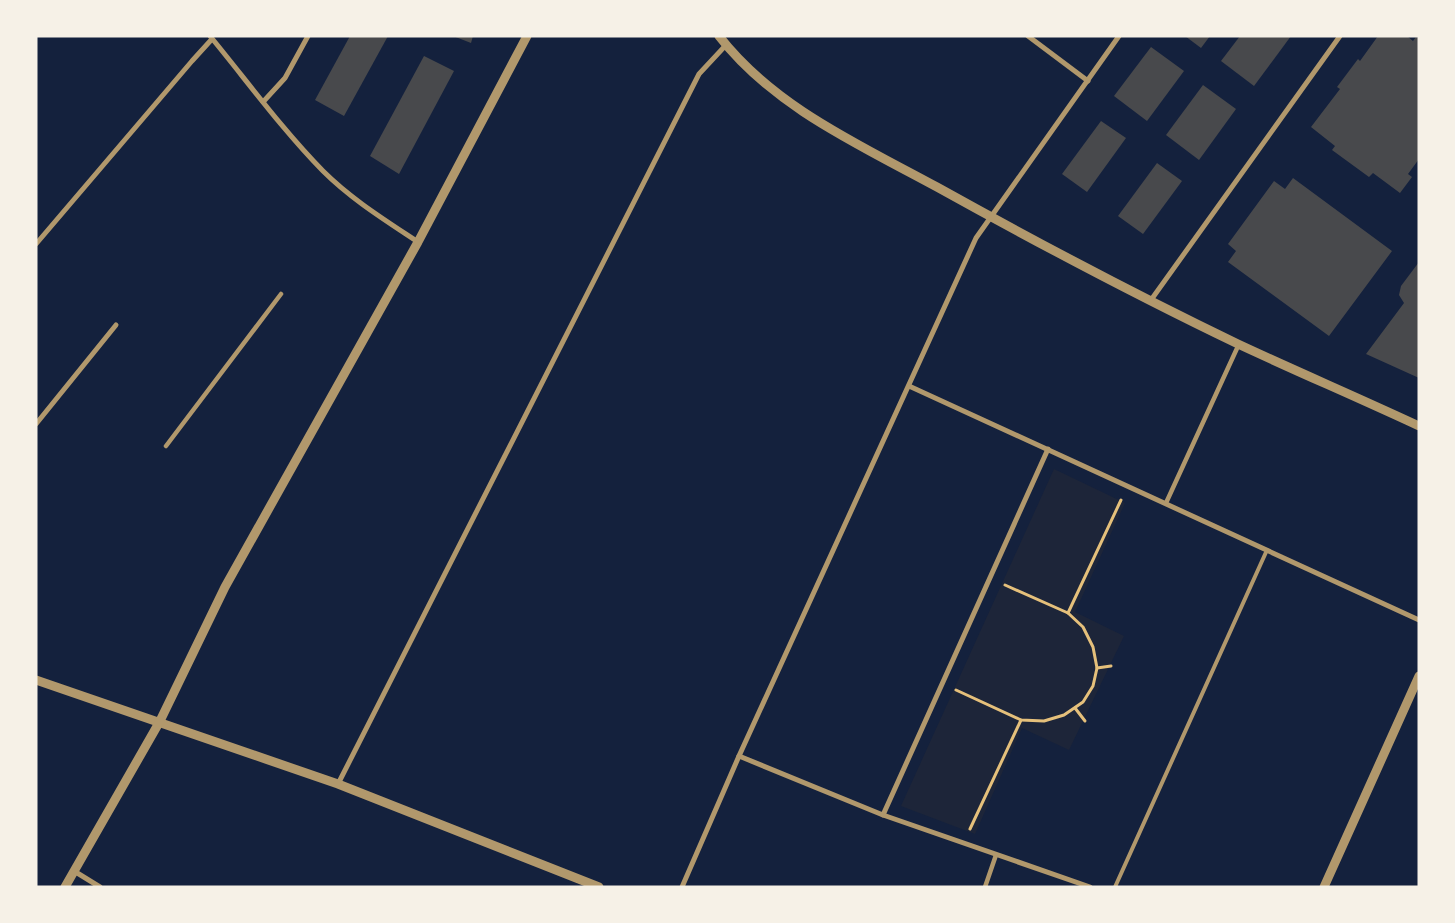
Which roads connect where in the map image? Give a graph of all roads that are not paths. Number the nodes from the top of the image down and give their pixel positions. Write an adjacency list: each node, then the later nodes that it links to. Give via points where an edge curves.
1 (308, 36): 10 (street, via 285,78)
2 (527, 36): 12 (street)
3 (719, 36): 8 (street)
4 (1028, 36): 9 (street)
5 (1119, 36): 9 (street)
6 (1340, 36): 15 (street)
7 (211, 38): 10 (street); 13 (street)
8 (726, 45): 11 (street, via 771,90 839,134); 30 (street, via 699,74)
9 (1088, 81): 11 (street)
10 (263, 102): 12 (street, via 323,171 361,204)
11 (990, 217): 15 (street); 18 (street, via 976,238)
12 (418, 242): 28 (street, via 225,587)
13 (36, 244)
14 (281, 294): 21 (street)
15 (1151, 300): 17 (street)
16 (116, 325): 19 (street)
17 (1239, 344): 20 (street); 23 (street)
18 (909, 386): 22 (street); 29 (street)
19 (36, 424)
20 (1419, 426)
21 (166, 446)
22 (1048, 449): 23 (street); 31 (street)
23 (1166, 504): 24 (street)
24 (1268, 550): 25 (street); 40 (lane)
25 (1419, 620)
26 (1419, 676): 41 (street)
27 (36, 680): 28 (street)
28 (160, 721): 30 (street); 33 (street)
29 (739, 756): 31 (street); 37 (street)
30 (338, 784): 36 (street)
31 (883, 815): 32 (street)
32 (996, 855): 38 (street); 39 (street)
33 (74, 871): 34 (street); 35 (street)
34 (65, 887)
35 (100, 887)
36 (599, 887)
37 (682, 887)
38 (985, 887)
39 (1090, 887)
40 (1115, 887)
41 (1324, 887)

